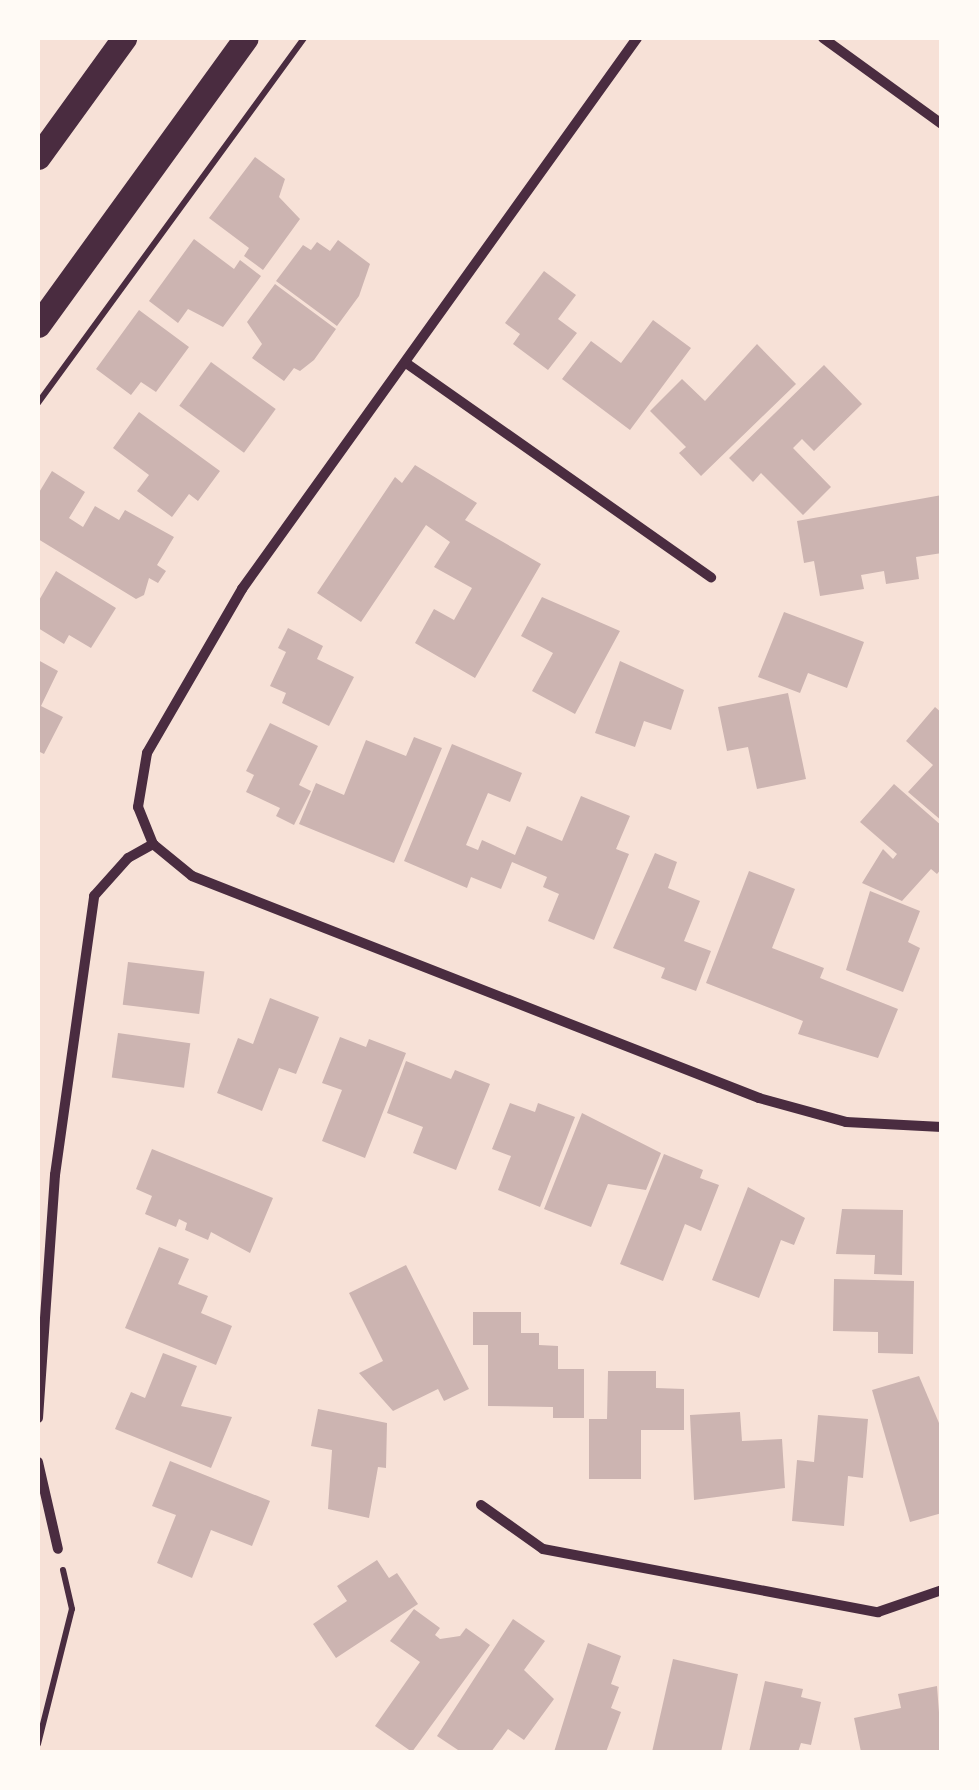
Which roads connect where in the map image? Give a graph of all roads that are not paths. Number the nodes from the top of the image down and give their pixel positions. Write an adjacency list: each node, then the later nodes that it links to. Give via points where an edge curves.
1 (124, 38): 6 (main road)
2 (246, 38): 7 (main road)
3 (637, 38): 8 (street)
4 (823, 38): 5 (street)
5 (942, 124)
6 (38, 157)
7 (38, 325)
8 (406, 363): 9 (street); 10 (street, via 242,589 174,698 140,771 138,807)
9 (711, 577)
10 (153, 844): 11 (street, via 192,876 759,1098 846,1122); 12 (street, via 128,858 94,896 56,1175)
11 (942, 1127)
12 (38, 1418)
13 (38, 1462): 15 (street)
14 (481, 1504): 16 (street, via 542,1549 878,1612)
15 (58, 1550)
16 (942, 1590)

